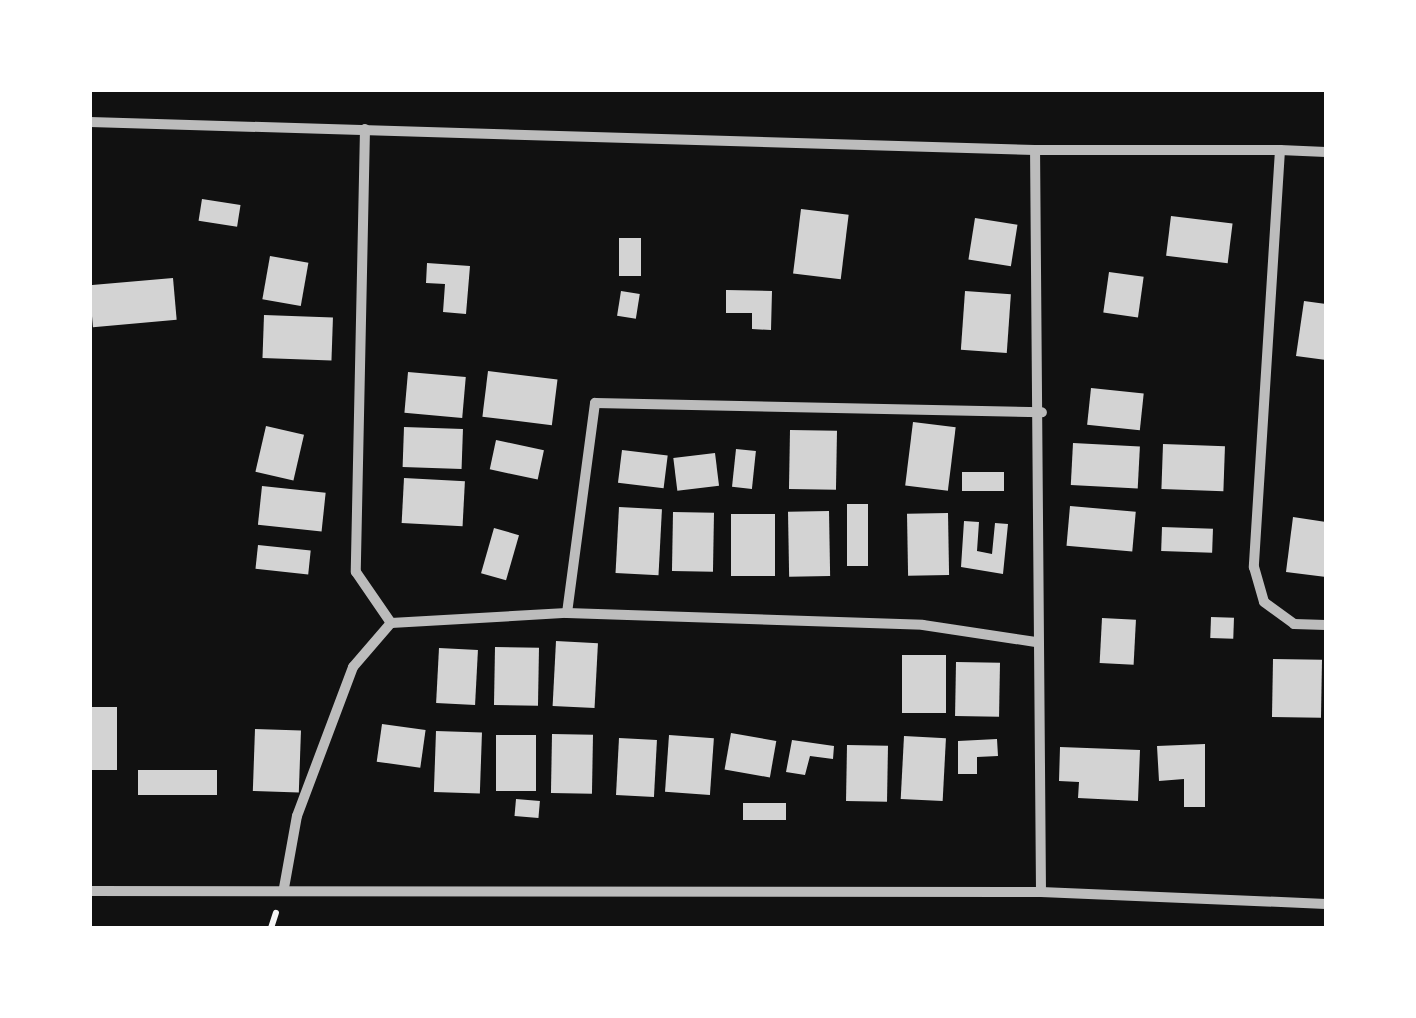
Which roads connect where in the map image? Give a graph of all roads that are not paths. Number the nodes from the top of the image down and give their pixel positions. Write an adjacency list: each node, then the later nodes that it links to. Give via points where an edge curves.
1 (90, 122): 2 (street)
2 (364, 129): 3 (street); 8 (street, via 356,572)
3 (1036, 150): 4 (street); 6 (street)
4 (1280, 150): 5 (street); 9 (street, via 1254,567 1264,602 1294,624)
5 (1326, 152)
6 (1042, 412): 7 (street, via 595,403); 10 (street)
7 (567, 613): 8 (street); 10 (street, via 922,625)
8 (391, 622): 11 (street, via 353,666 296,816)
9 (1326, 625)
10 (1036, 642): 13 (street)
11 (284, 888): 12 (street); 13 (street)
12 (90, 891)
13 (1041, 892): 14 (street)
14 (1326, 904)

